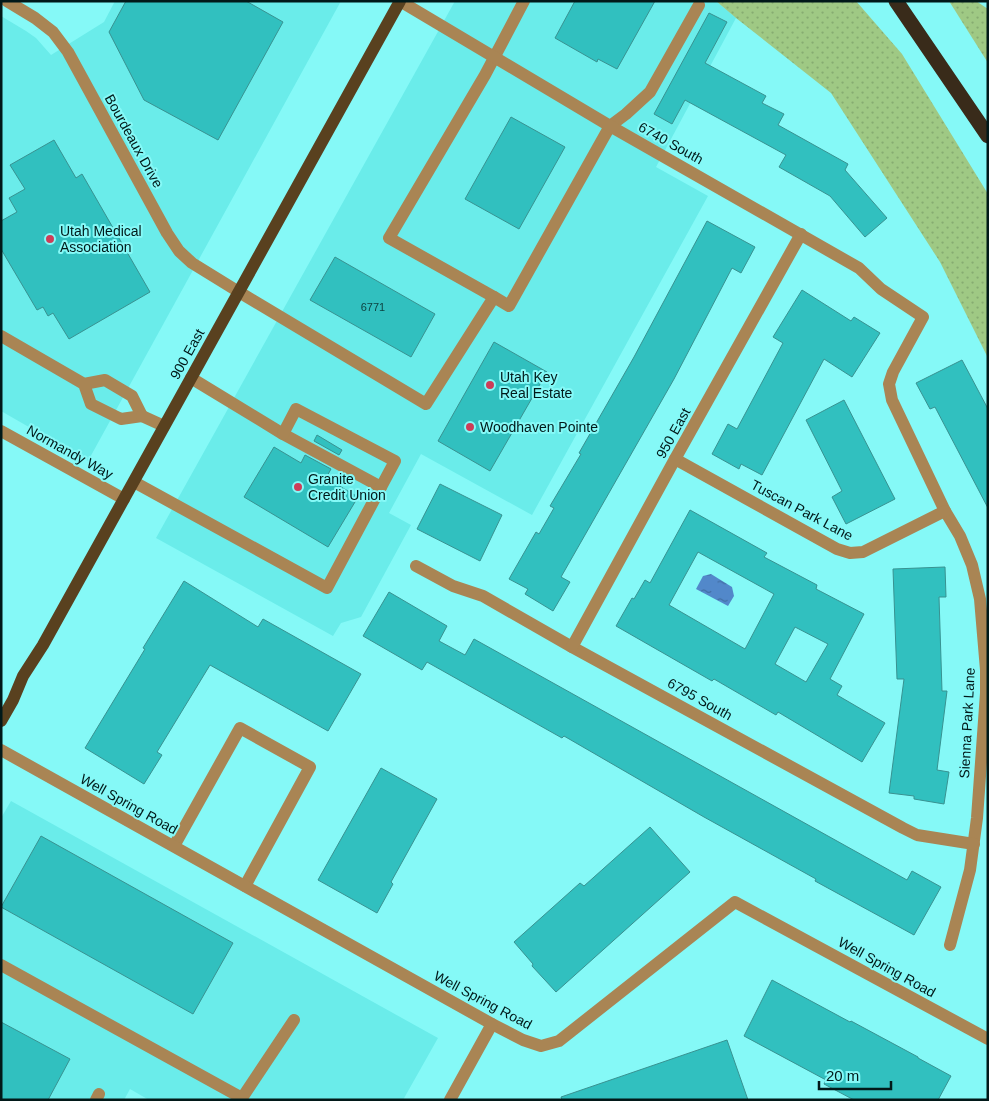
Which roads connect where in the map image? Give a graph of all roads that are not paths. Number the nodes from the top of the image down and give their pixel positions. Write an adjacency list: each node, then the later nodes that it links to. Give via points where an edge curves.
1 (7, 1): 10 (street, Bourdeaux Drive, via 53,32 68,52 179,250 192,263)
2 (400, 1): 6 (street, 6740 South); 10 (main road, 900 East)
3 (524, 1): 6 (street)
4 (896, 1): 8 (highway)
5 (699, 5): 7 (street, via 650,92)
6 (495, 58): 7 (street, 6740 South); 11 (street, via 389,238)
7 (610, 126): 9 (street, 6740 South); 11 (street, via 508,306)
8 (988, 136)
9 (801, 234): 12 (street, 6740 South, via 859,268 880,289); 20 (street, 950 East)
10 (239, 292): 11 (street, Bourdeaux Drive, via 426,404); 14 (main road, 900 East)
11 (494, 297)
12 (923, 318): 24 (street, Sienna Park Lane, via 889,384 892,400)
13 (1, 336): 15 (street)
14 (191, 378): 17 (main road, 900 East); 19 (street)
15 (84, 384): 16 (street, via 104,380 132,396); 16 (street, via 91,404 121,419)
16 (142, 416): 17 (street)
17 (164, 426): 21 (main road, 900 East)
18 (1, 431): 23 (street, Normandy Way)
19 (283, 434): 22 (street); 22 (street, via 296,409 394,461)
20 (675, 459): 24 (street, Tuscan Park Lane, via 837,549 850,553 863,552); 26 (street, 950 East)
21 (134, 482): 22 (street, via 327,588); 23 (main road, 900 East)
22 (380, 487)
23 (124, 499): 27 (main road, 900 East)
24 (945, 511): 29 (street, Sienna Park Lane, via 972,565 980,599 986,693)
25 (416, 566): 26 (street, 6795 South, via 453,586 483,596)
26 (572, 647): 29 (street, 6795 South, via 917,835)
27 (1, 721)
28 (1, 750): 30 (street, Well Spring Road)
29 (974, 844): 32 (street, Sienna Park Lane)
30 (174, 846): 31 (street, Well Spring Road); 31 (street, via 240,728 310,767)
31 (245, 886): 35 (street, Well Spring Road)
32 (950, 945)
33 (1, 965): 34 (street, via 242,1098)
34 (294, 1020)
35 (492, 1024): 36 (street, Well Spring Road, via 541,1046 559,1041 735,902); 37 (street)
36 (988, 1039)
37 (450, 1100)

